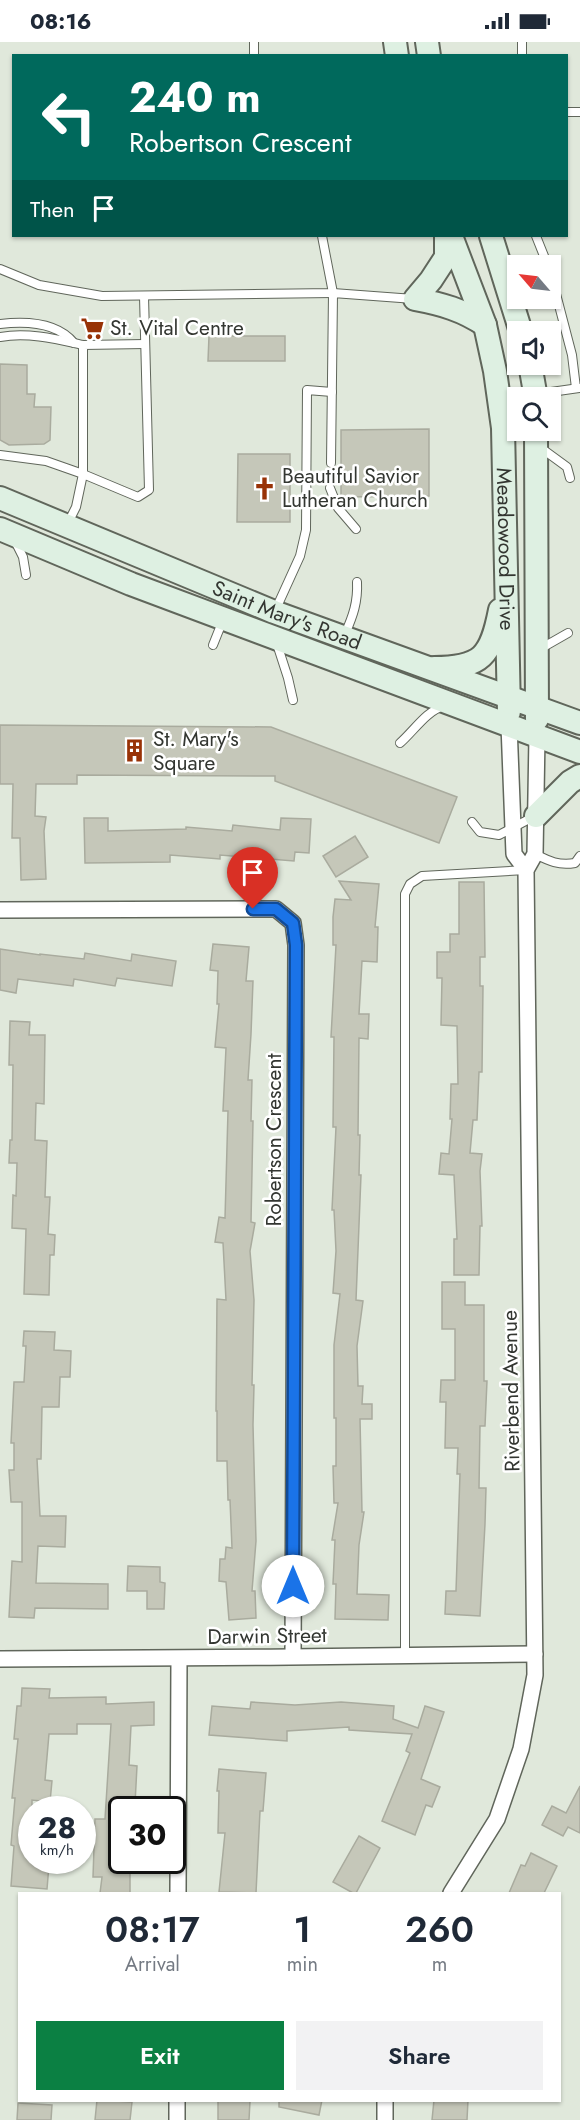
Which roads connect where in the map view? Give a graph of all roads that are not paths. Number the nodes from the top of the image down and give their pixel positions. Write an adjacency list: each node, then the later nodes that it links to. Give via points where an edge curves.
1 (322, 237): 8 (lane)
2 (446, 237): 10 (main road, via 446,257)
3 (451, 237): 14 (main road, Meadowood Drive)
4 (491, 237): 12 (main road)
5 (536, 237): 6 (lane)
6 (544, 255)
7 (0, 269): 9 (lane, via 39,285 102,296)
8 (333, 293): 9 (lane); 10 (lane); 20 (lane)
9 (144, 296): 17 (lane)
10 (415, 299): 14 (main road, via 448,305)
11 (560, 309): 18 (lane)
12 (518, 321)
13 (0, 324): 16 (lane, via 45,325)
14 (485, 325): 33 (main road, Meadowood Drive, via 503,428)
15 (0, 337): 16 (lane, via 52,338)
16 (79, 344): 17 (lane); 25 (lane)
17 (145, 344): 25 (lane, via 149,490 138,497)
18 (578, 388): 19 (lane)
19 (561, 391)
20 (332, 392): 24 (lane); 35 (lane, via 307,390 306,530 300,556)
21 (536, 441): 41 (main road, Meadowood Drive)
22 (539, 441): 26 (lane, via 567,467)
23 (0, 455): 25 (lane, via 46,461)
24 (331, 463)
25 (83, 474): 29 (lane, via 76,507)
26 (570, 478)
27 (330, 488): 30 (lane, via 338,508)
28 (0, 498): 29 (main road, Saint Mary's Road)
29 (66, 527): 35 (main road, Saint Mary's Road)
30 (356, 529)
31 (4, 531): 32 (lane, via 19,547); 36 (main road, Saint Mary's Road)
32 (26, 575)
33 (507, 579): 42 (main road, via 498,622 488,648 476,662 458,668); 43 (main road, Meadowood Drive)
34 (357, 582): 39 (lane, via 354,615)
35 (274, 612): 39 (main road, Saint Mary's Road)
36 (223, 618): 38 (main road, Saint Mary's Road); 40 (lane)
37 (568, 633): 41 (lane)
38 (274, 638): 44 (lane); 45 (main road, Saint Mary's Road)
39 (343, 638): 42 (main road, Saint Mary's Road)
40 (213, 645)
41 (536, 651): 46 (main road, Meadowood Drive)
42 (426, 668): 43 (main road, Saint Mary's Road)
43 (508, 698): 46 (main road, Saint Mary's Road); 48 (main road, Meadowood Drive)
44 (293, 700)
45 (453, 704): 48 (main road, Saint Mary's Road); 50 (lane, via 429,714)
46 (536, 707): 47 (main road, Saint Mary's Road); 49 (main road, Meadowood Drive)
47 (580, 723)
48 (509, 725): 49 (main road, Saint Mary's Road); 55 (street, Riverbend Avenue)
49 (537, 736): 51 (main road, Saint Mary's Road); 53 (street)
50 (400, 743)
51 (580, 752)
52 (580, 776): 53 (main road)
53 (536, 816): 55 (lane); 56 (street)
54 (472, 822): 55 (lane, via 486,834 499,835)
55 (514, 827): 58 (street, Riverbend Avenue, via 514,854)
56 (535, 854): 57 (lane, via 555,864); 58 (street)
57 (578, 860)
58 (526, 870): 60 (street, Riverbend Avenue); 61 (lane, via 422,876 410,884 405,894)
59 (0, 910): 62 (street, Robertson Crescent, via 276,909 293,923)
60 (535, 1654): 61 (street, Darwin Street); 66 (street, Riverbend Avenue, via 535,1675 521,1749 496,1819)
61 (405, 1655): 62 (street, Darwin Street)
62 (293, 1656): 64 (street, Darwin Street)
63 (0, 1659): 64 (street, Darwin Street)
64 (178, 1659): 65 (street)
65 (178, 1892)
66 (452, 1892)
67 (177, 2102): 69 (street)
68 (385, 2102): 70 (street)
69 (177, 2120)
70 (385, 2120)

